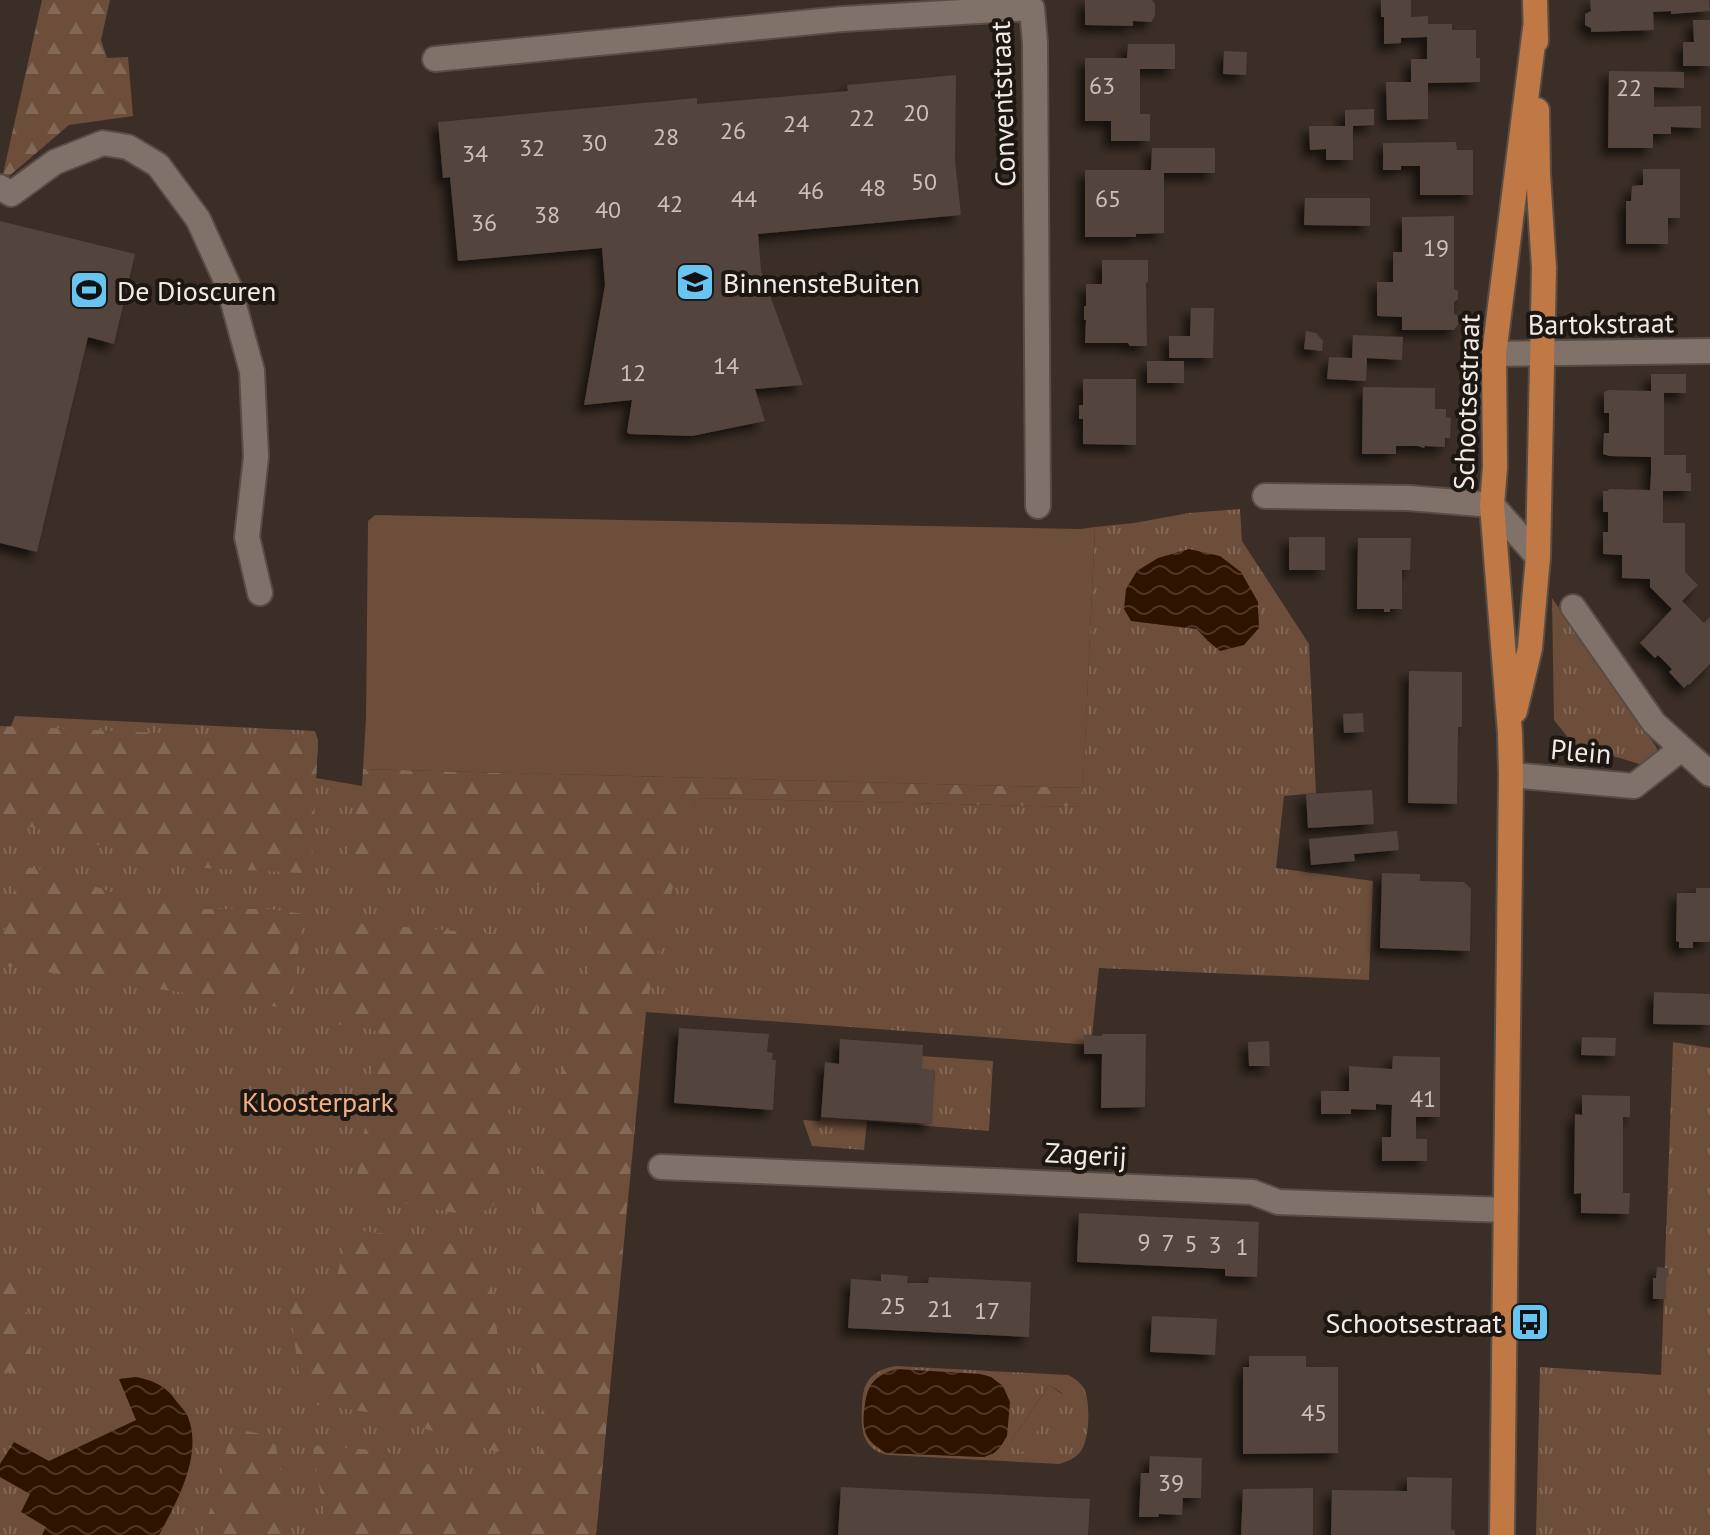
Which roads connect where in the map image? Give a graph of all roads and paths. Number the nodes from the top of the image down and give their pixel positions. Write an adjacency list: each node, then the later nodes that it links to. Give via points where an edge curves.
1 (1535, 0): 3 (main road, Schootsestraat)
2 (841, 9): 4 (street, Conventstraat); 11 (street, Conventstraat, via 1032,8)
3 (1535, 28): 7 (main road, Schootsestraat); 8 (main road, Schootsestraat)
4 (435, 59)
5 (0, 187): 13 (street, via 11,194 55,162 103,143 116,145 158,165 198,219 229,287 252,371 256,457 247,537)
6 (1710, 351): 8 (street, Bartokstraat)
7 (1494, 354): 8 (street, Bartokstraat); 10 (main road, Schootsestraat)
8 (1543, 354): 12 (main road, Schootsestraat)
9 (1265, 496): 10 (street)
10 (1492, 505): 12 (street); 15 (main road, Schootsestraat)
11 (1038, 506)
12 (1538, 557): 15 (main road, Schootsestraat, via 1530,648)
13 (260, 593)
14 (1573, 607): 16 (street, via 1654,723)
15 (1510, 733): 18 (main road, Schootsestraat)
16 (1681, 749): 17 (street); 18 (street, Plein, via 1634,786)
17 (1710, 774)
18 (1511, 775): 20 (main road, Schootsestraat)
19 (661, 1167): 20 (street, Zagerij, via 1252,1192 1278,1202)
20 (1506, 1210): 21 (main road, Schootsestraat)
21 (1502, 1535)

